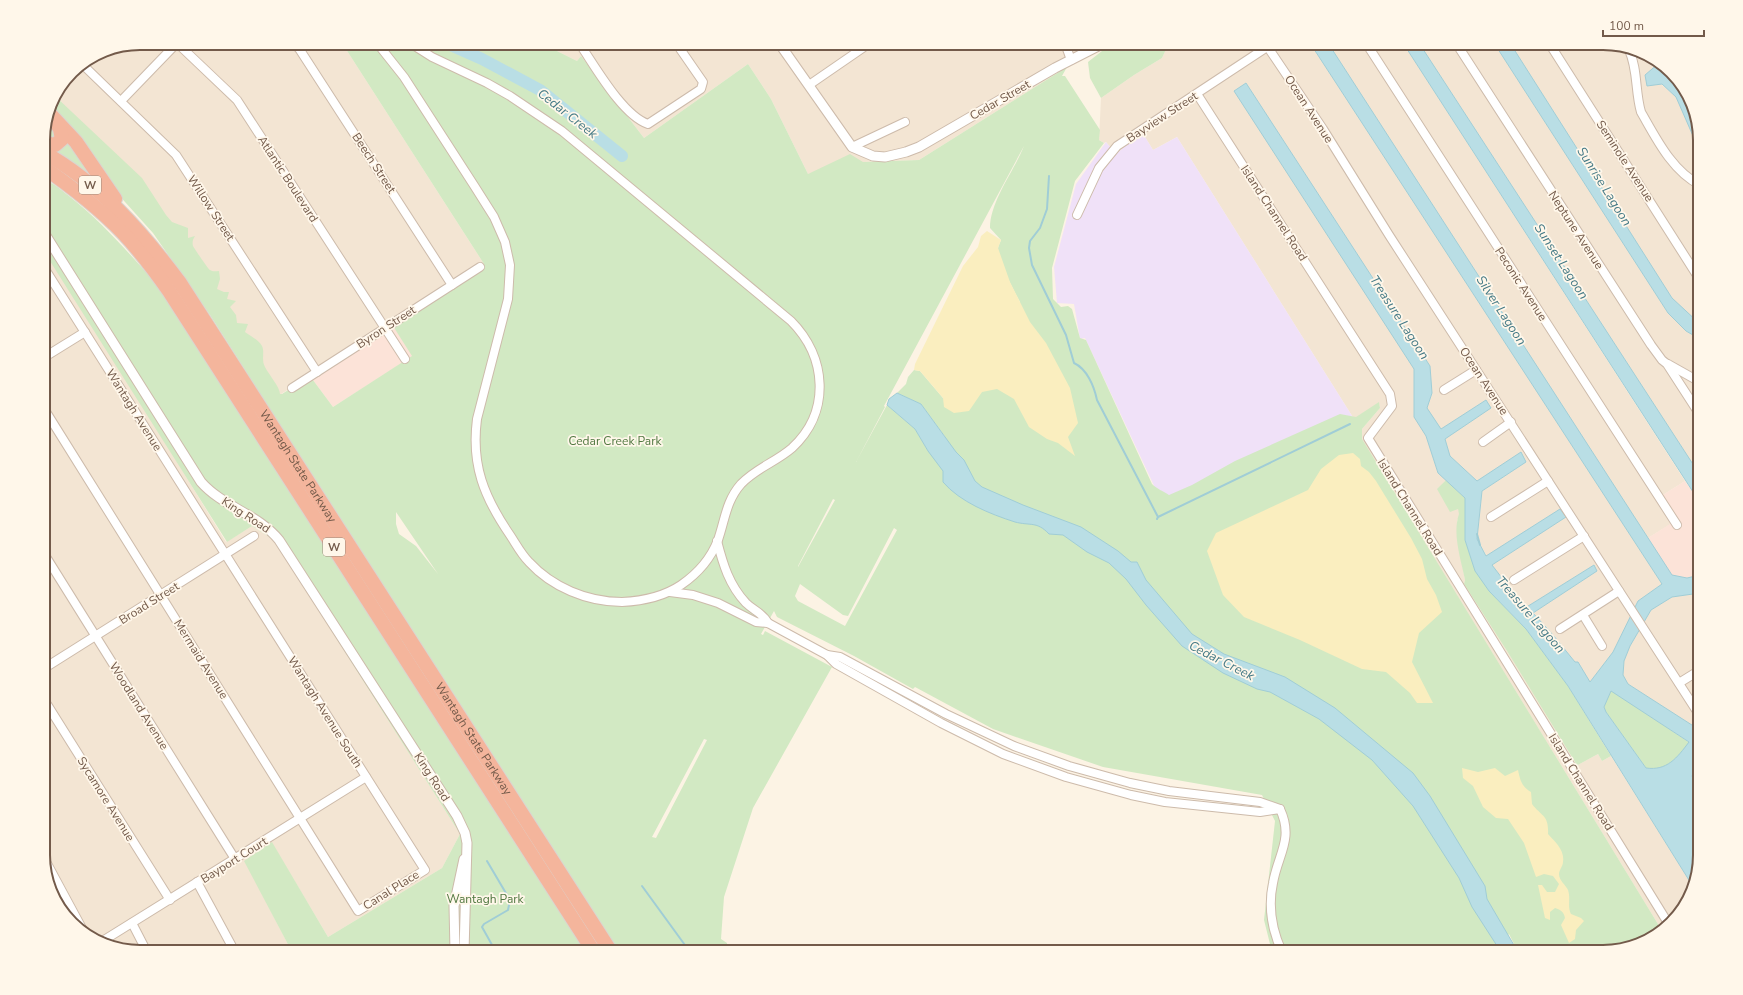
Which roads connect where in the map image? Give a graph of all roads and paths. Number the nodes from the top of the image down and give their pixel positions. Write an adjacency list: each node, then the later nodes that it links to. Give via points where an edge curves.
1 (170, 50): 22 (street)
2 (184, 50): 39 (street, Atlantic Boulevard, via 237,100)
3 (300, 50): 38 (street, Beech Street)
4 (383, 50): 63 (street, via 404,77 494,217 506,242 510,265 509,295 477,419 476,436 478,467 491,506 529,562 547,578 569,591 611,602 643,600)
5 (422, 50): 58 (street, via 493,86 562,131 791,321 807,340 818,364 820,376 819,397 813,418 802,438 784,455 760,468 734,493 726,509)
6 (585, 50): 7 (street, via 614,94 631,114 648,124 701,89 701,78)
7 (681, 50)
8 (784, 50): 20 (street)
9 (860, 50): 20 (street)
10 (1067, 50): 18 (street)
11 (1090, 50): 18 (street, Cedar Street)
12 (1260, 50): 21 (street, Bayview Street)
13 (1272, 50): 44 (street, Ocean Avenue)
14 (1371, 50): 55 (street, Peconic Avenue)
15 (1460, 50): 43 (street, Neptune Avenue, via 1650,346)
16 (1553, 50): 36 (street, Seminole Avenue)
17 (1630, 54): 31 (street, via 1641,112 1680,171)
18 (1071, 60): 27 (street, Cedar Street, via 919,147 895,155 873,156)
19 (86, 68): 22 (street, Willow Street)
20 (809, 86): 27 (street)
21 (1198, 94): 32 (street, Bayview Street, via 1117,146 1099,168); 85 (street, Island Channel Road, via 1390,394 1392,406 1368,438)
22 (121, 101): 45 (street, Willow Street, via 176,155)
23 (53, 116): 33 (highway, via 76,142)
24 (53, 117): 26 (highway, via 60,129 62,139 55,145)
25 (905, 122): 27 (street)
26 (50, 144)
27 (852, 147)
28 (50, 157): 33 (highway, Wantagh State Parkway / W, via 83,179)
29 (50, 172): 33 (highway, Wantagh State Parkway / W)
30 (50, 180): 33 (highway)
31 (1693, 181)
32 (1077, 214)
33 (128, 228): 92 (highway, Wantagh State Parkway / W, via 145,259 169,291); 93 (highway, Wantagh State Parkway / W, via 156,250 180,283)
34 (50, 242): 77 (street, King Road, via 202,482 210,492 266,527 279,540 457,816)
35 (480, 267): 38 (street, Byron Street)
36 (1693, 269)
37 (50, 277): 40 (street, Wantagh Avenue)
38 (452, 285): 39 (street, Byron Street)
39 (385, 328): 42 (street, Atlantic Boulevard); 45 (street, Byron Street)
40 (85, 332): 41 (street); 59 (street, Wantagh Avenue)
41 (50, 354)
42 (405, 359)
43 (1667, 364): 46 (street); 49 (street, Neptune Avenue)
44 (1476, 370): 48 (street); 51 (street, Ocean Avenue)
45 (317, 372): 47 (street, Byron Street)
46 (1693, 378)
47 (292, 388)
48 (1444, 390)
49 (1693, 404)
50 (50, 418): 64 (street, Mermaid Avenue)
51 (1511, 422): 52 (street); 53 (street, Ocean Avenue)
52 (1483, 442)
53 (1548, 480): 54 (street); 57 (street, Ocean Avenue)
54 (1491, 517)
55 (1677, 526)
56 (254, 536): 59 (street, Broad Street)
57 (1584, 536): 61 (street); 62 (street, Ocean Avenue)
58 (717, 540): 63 (street, via 700,569); 66 (street, via 726,572 735,590 746,603 764,616)
59 (225, 554): 64 (street, Broad Street); 75 (street, Wantagh Avenue South)
60 (50, 563): 68 (street, Woodland Avenue)
61 (1514, 580)
62 (1619, 591): 65 (street); 72 (street, Ocean Avenue)
63 (670, 592): 66 (street, via 705,598 756,622)
64 (161, 595): 68 (street, Broad Street); 76 (street, Mermaid Avenue)
65 (1583, 615): 67 (street); 69 (street)
66 (768, 624): 94 (street, via 827,655 836,664 941,723 1003,754 1066,777 1165,802 1260,812 1280,809 1287,828 1270,902 1272,922)
67 (1560, 629)
68 (96, 636): 70 (street, Broad Street); 78 (street, Woodland Avenue)
69 (1602, 646)
70 (50, 665)
71 (1693, 674): 72 (street)
72 (1679, 683): 73 (street, Ocean Avenue)
73 (1693, 705)
74 (50, 709): 82 (street, Sycamore Avenue)
75 (366, 777): 76 (street, Bayport Court); 79 (street, Wantagh Avenue South)
76 (300, 818): 78 (street, Bayport Court); 83 (street, Mermaid Avenue)
77 (467, 844): 90 (street, King Road, via 454,906); 91 (street, King Road)
78 (235, 859): 80 (street, Bayport Court)
79 (425, 870): 83 (street, Canal Place)
80 (197, 882): 82 (street, Bayport Court); 89 (street)
81 (57, 890): 84 (street)
82 (170, 900): 86 (street, Bayport Court)
83 (358, 911)
84 (75, 917)
85 (1666, 920)
86 (132, 923): 87 (street, Bayport Court); 88 (street)
87 (107, 939)
88 (143, 945)
89 (231, 945)
90 (455, 945)
91 (464, 945)
92 (589, 945)
93 (606, 945)
94 (1280, 945)

